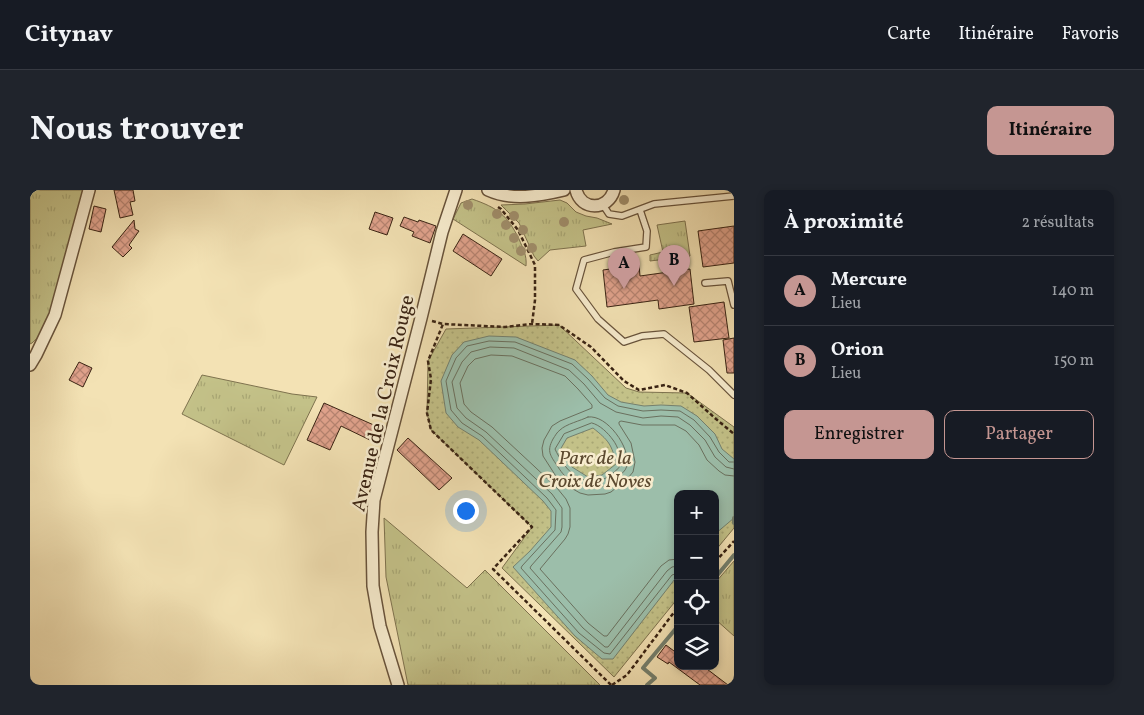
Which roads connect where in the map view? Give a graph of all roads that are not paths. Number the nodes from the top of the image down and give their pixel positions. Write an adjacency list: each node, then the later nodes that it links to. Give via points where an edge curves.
1 (89, 190): 12 (street, via 55,315)
2 (456, 190): 14 (street, Avenue de la Croix Rouge, via 442,232 374,500 373,586 380,626)
3 (488, 190): 4 (street, via 519,197)
4 (564, 190)
5 (576, 190): 8 (street, via 584,203)
6 (614, 190): 8 (street)
7 (734, 196): 9 (lane, via 654,204)
8 (602, 205): 9 (lane, via 609,214 622,216)
9 (640, 210): 13 (lane, via 647,231 646,247 584,260 576,289 598,319 624,342 664,334 710,370)
10 (705, 283): 11 (lane, via 728,280)
11 (734, 305)
12 (32, 358)
13 (734, 395)
14 (398, 685)

